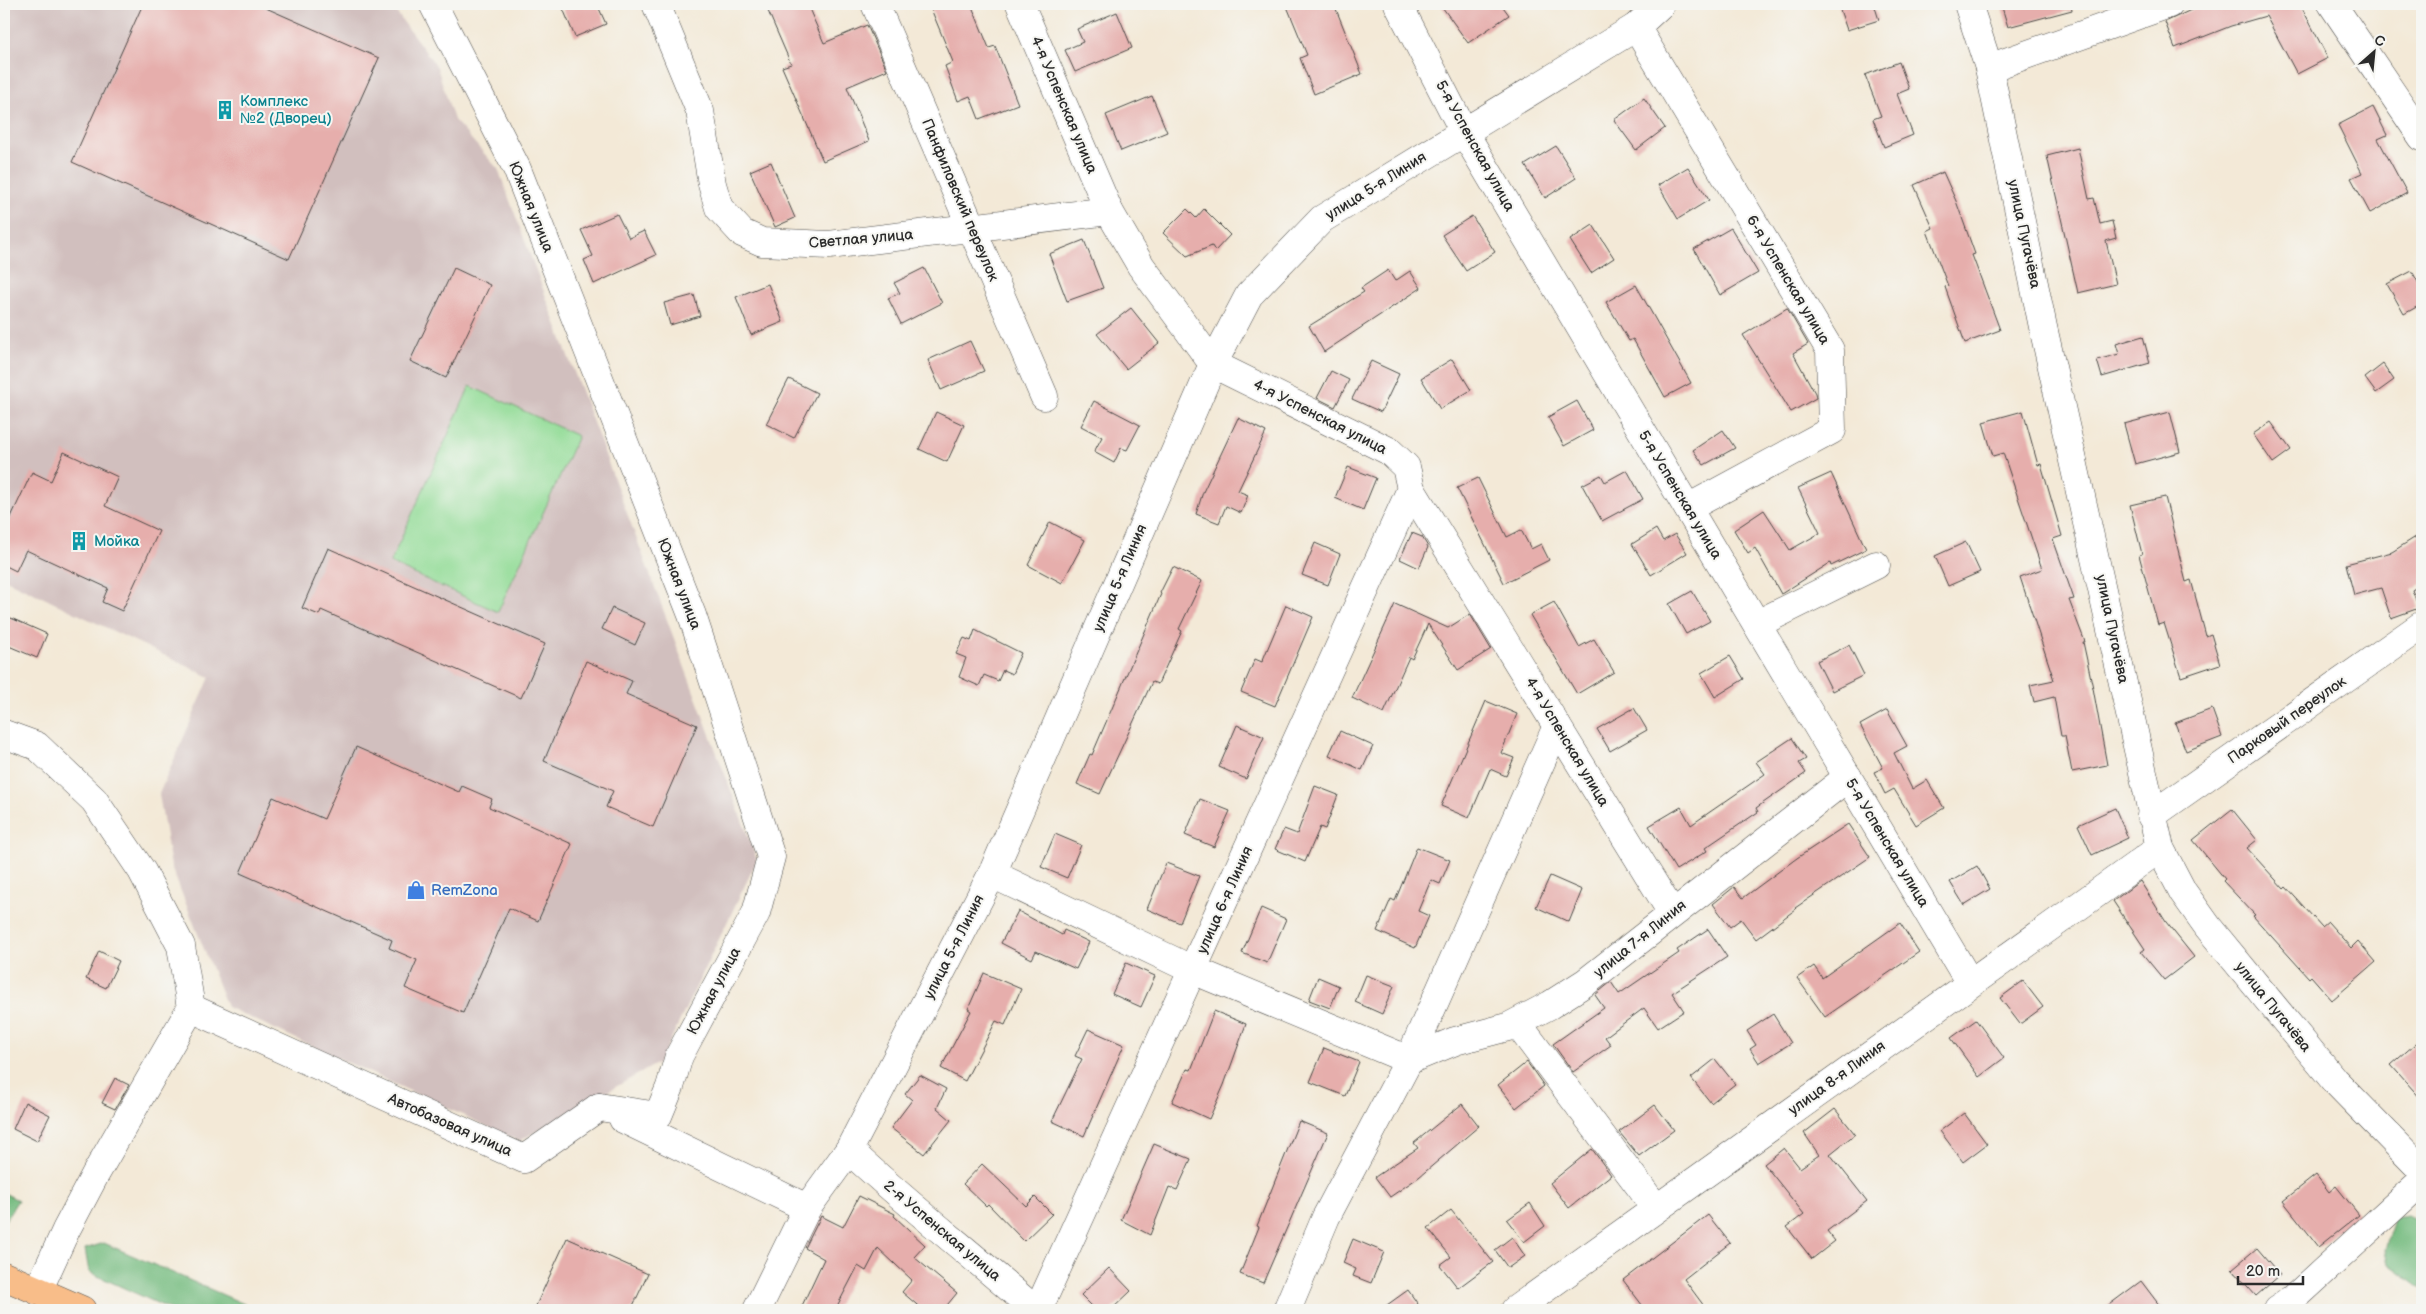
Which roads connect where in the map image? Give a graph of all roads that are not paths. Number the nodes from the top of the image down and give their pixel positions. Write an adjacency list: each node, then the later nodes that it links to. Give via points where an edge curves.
1 (433, 4): 35 (street, Южная улица, via 525,188 692,616 771,857 756,912 679,1056 658,1116)
2 (656, 4): 15 (street, Светлая улица, via 700,112 719,208 742,233 762,242 829,245)
3 (875, 4): 15 (street, Панфиловский переулок)
4 (1020, 4): 14 (street, 4-я Успенская улица)
5 (1398, 4): 12 (street, 5-я Успенская улица)
6 (1661, 4): 10 (street, улица 5-я Линия)
7 (1968, 4): 11 (street, улица Пугачёва)
8 (2169, 4): 11 (street)
9 (2332, 4): 13 (street)
10 (1636, 27): 12 (street, улица 5-я Линия); 19 (street, 6-я Успенская улица, via 1830,350 1832,430)
11 (1989, 68): 26 (street, улица Пугачёва)
12 (1464, 132): 16 (street, улица 5-я Линия, via 1322,219 1249,295); 19 (street, 5-я Успенская улица)
13 (2422, 137)
14 (1109, 211): 15 (street, Светлая улица); 16 (street, 4-я Успенская улица, via 1141,266)
15 (972, 228): 17 (street, Панфиловский переулок)
16 (1213, 364): 18 (street, 4-я Успенская улица, via 1389,451 1406,467); 28 (street, улица 5-я Линия)
17 (1044, 396)
18 (1411, 489): 23 (street, 4-я Успенская улица); 30 (street, улица 6-я Линия)
19 (1688, 508): 21 (street, 5-я Успенская улица)
20 (1876, 565): 21 (street)
21 (1757, 624): 25 (street, 5-я Успенская улица)
22 (2422, 625): 26 (street, Парковый переулок)
23 (1557, 726): 29 (street, 4-я Успенская улица); 34 (street)
24 (4, 734): 32 (street, via 37,746 94,800 142,871 181,946)
25 (1848, 777): 29 (street, улица 7-я Линия); 31 (street, 5-я Успенская улица)
26 (2151, 816): 27 (street, улица Пугачёва)
27 (2160, 848): 31 (street, улица 8-я Линия); 37 (street, улица Пугачёва, via 2183,892 2208,927 2334,1080)
28 (992, 874): 30 (street); 36 (street, улица 5-я Линия)
29 (1672, 913): 33 (street, улица 7-я Линия, via 1586,982)
30 (1192, 970): 34 (street); 45 (street, улица 6-я Линия)
31 (1970, 983): 40 (street, улица 8-я Линия)
32 (191, 1008): 35 (street, Автобазовая улица, via 524,1159); 42 (street, via 94,1175)
33 (1517, 1023): 34 (street, улица 7-я Линия); 40 (street)
34 (1410, 1060): 46 (street, via 1326,1218)
35 (599, 1107): 39 (street)
36 (849, 1150): 39 (street, улица 5-я Линия); 45 (street, 2-я Успенская улица)
37 (2422, 1170)
38 (2422, 1181): 48 (street)
39 (807, 1208): 44 (street, улица 5-я Линия)
40 (1656, 1208): 47 (street, улица 8-я Линия)
41 (4, 1276): 42 (main road)
42 (38, 1291): 43 (main road)
43 (82, 1310)
44 (757, 1310)
45 (1037, 1310)
46 (1287, 1310)
47 (1515, 1310)
48 (2277, 1310)

